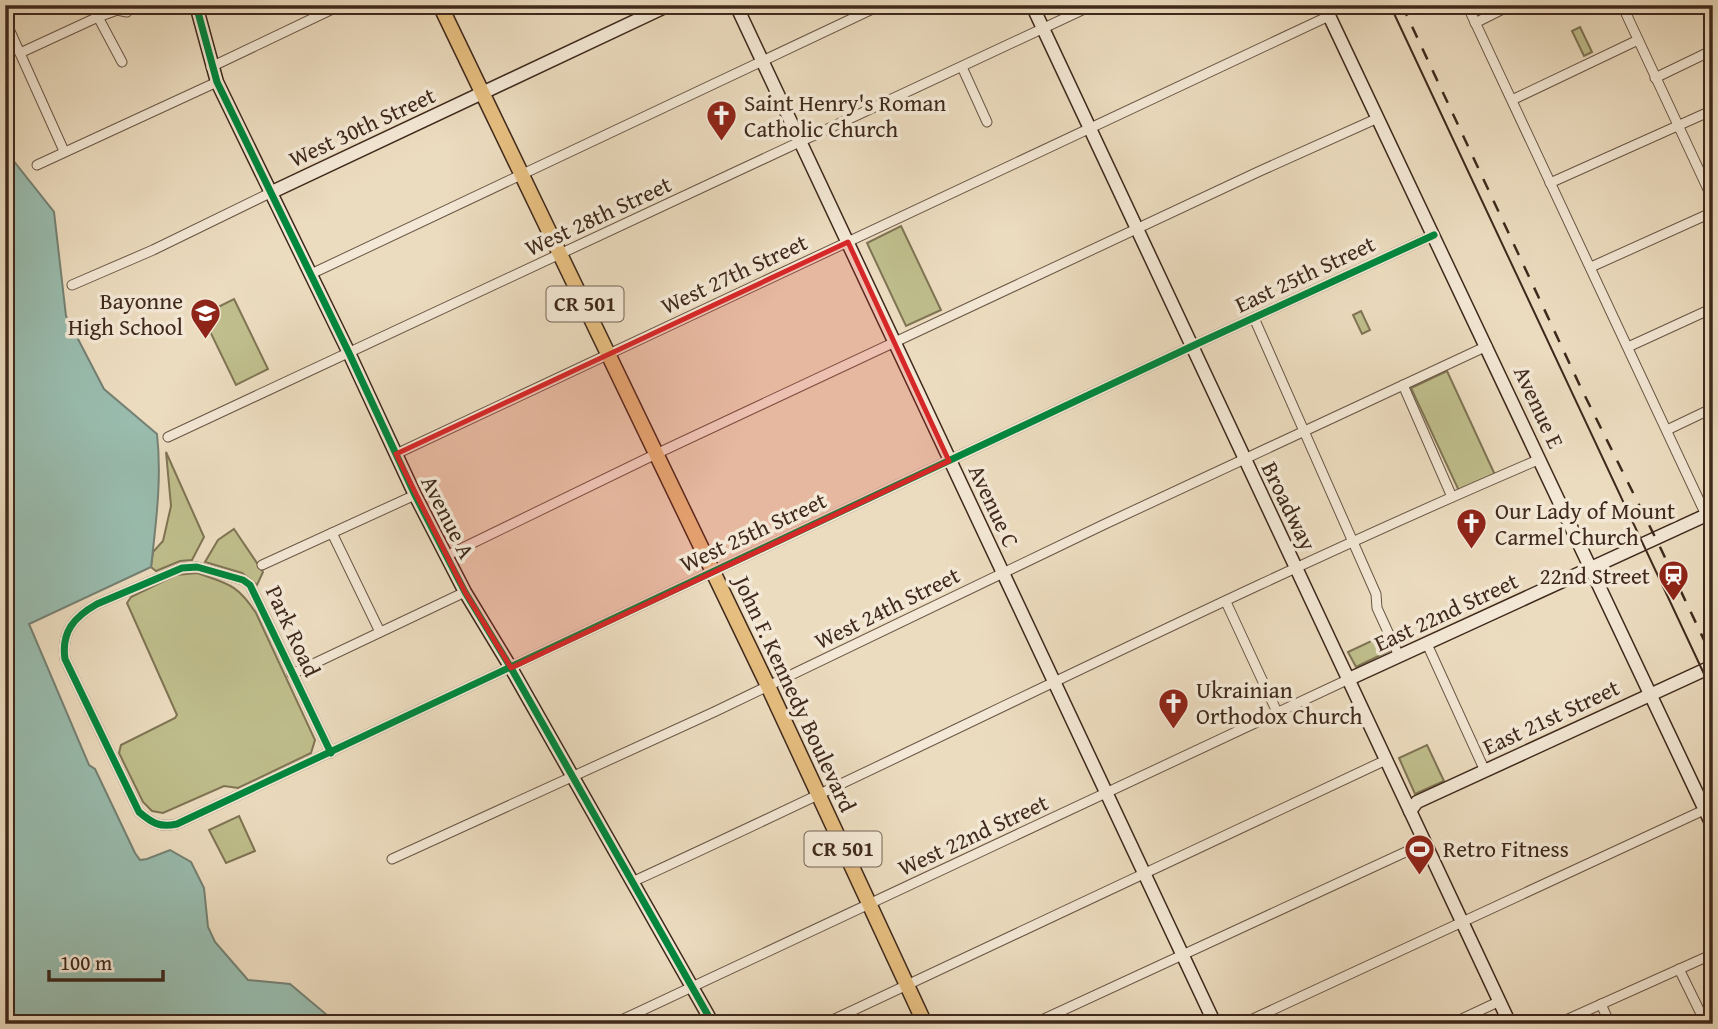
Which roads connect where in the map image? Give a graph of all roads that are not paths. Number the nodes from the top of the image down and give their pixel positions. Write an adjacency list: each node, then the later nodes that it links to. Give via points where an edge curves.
1 (196, 5): 23 (street, Avenue A)
2 (341, 5): 23 (street)
3 (440, 5): 27 (main road, John F. Kennedy Boulevard / CR 501)
4 (669, 5): 27 (street, West 30th Street)
5 (736, 5): 22 (street, Avenue C)
6 (881, 5): 22 (street)
7 (1032, 5): 17 (street, Broadway)
8 (1093, 5): 17 (street, West 28th Street)
9 (1467, 5): 16 (street)
10 (1511, 5): 16 (street)
11 (1623, 6): 18 (street)
12 (1327, 11): 30 (street, Avenue E); 33 (street, West 27th Street)
13 (127, 12): 14 (street, via 117,10)
14 (98, 17): 20 (street); 21 (street)
15 (5, 20): 20 (street)
16 (1475, 23): 28 (street)
17 (1043, 29): 24 (street, West 28th Street); 33 (street, Broadway)
18 (1638, 40): 25 (street); 28 (street)
19 (1713, 50): 25 (street)
20 (20, 53): 35 (street)
21 (122, 62)
22 (761, 62): 34 (street, Avenue C); 37 (street)
23 (211, 67): 26 (street, Avenue A)
24 (962, 67): 31 (street); 34 (street, West 28th Street)
25 (1656, 78): 32 (street)
26 (217, 82): 35 (street); 39 (street, Avenue A)
27 (483, 93): 37 (main road, John F. Kennedy Boulevard / CR 501); 39 (street, West 30th Street)
28 (1511, 100): 38 (street)
29 (1713, 110): 32 (street)
30 (1378, 118): 42 (street); 43 (street, Avenue E)
31 (987, 122)
32 (1677, 124): 38 (street); 40 (street)
33 (1089, 129): 42 (street, Broadway); 44 (street, West 27th Street)
34 (800, 142): 44 (street, Avenue C); 45 (street, West 28th Street)
35 (64, 151): 36 (street)
36 (37, 164)
37 (522, 174): 45 (main road, John F. Kennedy Boulevard / CR 501); 47 (street)
38 (1550, 183): 46 (street)
39 (272, 192): 47 (street, Avenue A); 48 (street, West 30th Street)
40 (1713, 200)
41 (1713, 212): 46 (street)
42 (1136, 229): 51 (street); 53 (street, Broadway)
43 (1434, 235): 50 (street, East 25th Street); 52 (street, Avenue E)
44 (848, 242): 51 (street, Avenue C); 56 (street, West 27th Street)
45 (561, 255): 55 (street, West 28th Street); 56 (main road, John F. Kennedy Boulevard / CR 501)
46 (1591, 267): 54 (street)
47 (311, 274): 55 (street, Avenue A)
48 (72, 285)
49 (1713, 308): 54 (street)
50 (1254, 318): 53 (street, East 25th Street); 60 (street)
51 (894, 343): 63 (street); 66 (street, Avenue C)
52 (1487, 346): 57 (street, West 24th Street); 64 (street, Avenue E)
53 (1192, 347): 65 (street, Broadway); 66 (street, West 25th Street)
54 (1628, 347): 59 (street)
55 (349, 353): 61 (street, West 28th Street); 62 (street, Avenue A)
56 (609, 354): 62 (street, West 27th Street); 63 (main road, John F. Kennedy Boulevard / CR 501)
57 (1403, 385): 60 (street, West 24th Street); 68 (street)
58 (1713, 408): 59 (street)
59 (1667, 430): 69 (street)
60 (1306, 431): 65 (street, West 24th Street); 72 (street)
61 (168, 437)
62 (396, 454): 67 (street, Avenue A)
63 (656, 454): 73 (street); 77 (main road, John F. Kennedy Boulevard / CR 501)
64 (1540, 459): 68 (street); 75 (street, Avenue E)
65 (1244, 460): 76 (street, Broadway); 78 (street, West 24th Street)
66 (949, 461): 77 (street, West 25th Street); 78 (street, Avenue C)
67 (415, 495): 71 (street); 73 (street, Avenue A)
68 (1452, 497): 72 (street)
69 (1709, 514): 70 (street); 75 (street, East 22nd Street)
70 (1713, 530)
71 (332, 533): 74 (street); 81 (street)
72 (1353, 542): 76 (street); 83 (street)
73 (446, 556): 79 (street, Avenue A)
74 (262, 565)
75 (1591, 568): 82 (street, East 22nd Street); 90 (street, Avenue E)
76 (1296, 569): 80 (street); 87 (street, Broadway)
77 (713, 573): 85 (street, West 25th Street); 89 (main road, John F. Kennedy Boulevard / CR 501)
78 (1002, 573): 88 (street, Avenue C); 89 (street, West 24th Street)
79 (465, 592): 81 (street); 85 (street, Avenue A)
80 (1226, 602): 88 (street); 91 (street)
81 (380, 632): 86 (street)
82 (1427, 644): 83 (street, East 22nd Street); 94 (street)
83 (1399, 656): 87 (street, East 22nd Street)
84 (1713, 666): 90 (street, East 21st Street)
85 (511, 668): 92 (street, West 25th Street); 95 (street, Avenue A)
86 (292, 674): 92 (street, Park Road); 92 (street, Park Road, via 250,585 197,568 181,568 97,604 68,627 65,637 65,659 82,697 139,813 151,823 177,824)
87 (1349, 679): 91 (street, West 22nd Street); 93 (street, Broadway)
88 (1054, 682): 96 (street, Avenue C); 97 (street)
89 (768, 687): 95 (street, West 24th Street); 97 (main road, John F. Kennedy Boulevard / CR 501)
90 (1651, 694): 94 (street, East 21st Street); 98 (street, Avenue E)
91 (1277, 712): 96 (street, West 22nd Street)
92 (331, 753)
93 (1386, 760): 99 (street, Broadway); 103 (street)
94 (1485, 771): 99 (street, East 21st Street, via 1417,802)
95 (572, 776): 102 (street, West 24th Street); 104 (street, Avenue A)
96 (1108, 793): 103 (street, Avenue C); 105 (street, West 22nd Street)
97 (818, 794): 104 (street); 105 (main road, John F. Kennedy Boulevard / CR 501)
98 (1704, 810): 100 (street, Avenue E); 106 (street)
99 (1410, 811): 101 (street, Broadway)
100 (1713, 827)
101 (1425, 843): 106 (street, Broadway); 107 (street)
102 (392, 859)
103 (1144, 873): 107 (street, Avenue C); 110 (street)
104 (632, 882): 111 (street, Avenue A)
105 (868, 905): 110 (main road, John F. Kennedy Boulevard / CR 501); 111 (street, West 22nd Street)
106 (1462, 921): 112 (street, Broadway); 120 (street)
107 (1182, 954): 118 (street); 119 (street, Avenue C)
108 (1713, 954): 109 (street)
109 (1679, 970): 113 (street); 125 (street)
110 (906, 985): 116 (street); 117 (main road, John F. Kennedy Boulevard / CR 501)
111 (694, 987): 114 (street, West 22nd Street); 115 (street, Avenue A)
112 (1500, 1001): 121 (street); 122 (street, Broadway)
113 (1601, 1004): 123 (street); 124 (street)
114 (613, 1024)
115 (713, 1024)
116 (824, 1024)
117 (925, 1024)
118 (1033, 1024)
119 (1215, 1024)
120 (1242, 1024)
121 (1451, 1024)
122 (1510, 1024)
123 (1557, 1024)
124 (1610, 1024)
125 (1706, 1024)

